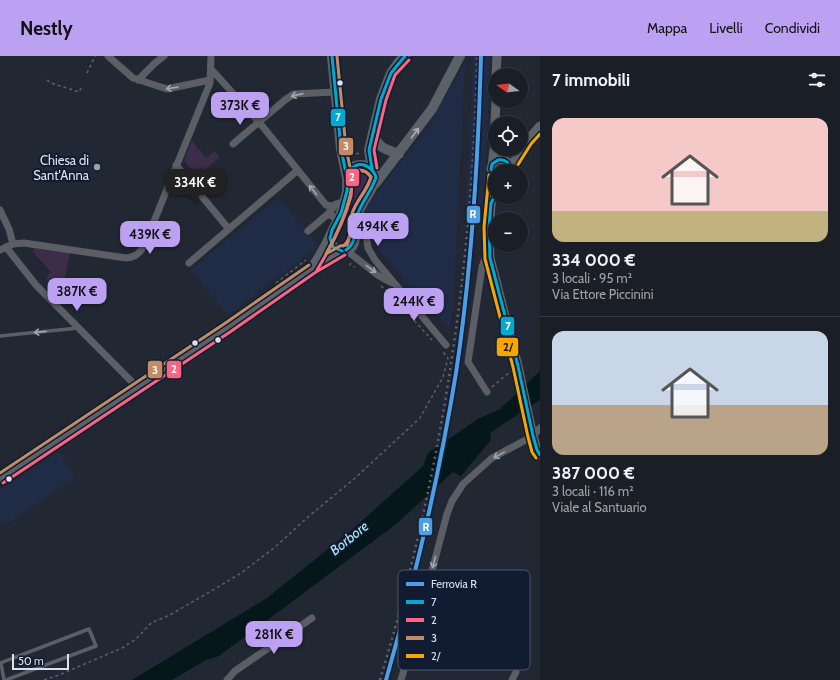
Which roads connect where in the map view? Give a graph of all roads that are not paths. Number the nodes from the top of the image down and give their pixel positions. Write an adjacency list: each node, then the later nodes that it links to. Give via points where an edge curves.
1 (108, 56): 12 (street, via 132,78)
2 (164, 56): 12 (street)
3 (211, 56): 10 (street)
4 (332, 56): 14 (main road)
5 (405, 56): 17 (main road, via 391,73 386,84)
6 (453, 56): 11 (street)
7 (460, 56): 11 (main road)
8 (497, 56): 9 (street)
9 (496, 68)
10 (211, 69): 13 (street); 15 (street)
11 (453, 71): 21 (main road, one-way to 11, via 432,109)
12 (138, 80): 13 (street, one-way to 12, via 167,89)
13 (210, 80): 27 (street)
14 (335, 92): 15 (street, one-way to 15, via 294,94); 31 (main road)
15 (259, 122): 19 (street); 30 (street)
16 (540, 126): 18 (street)
17 (373, 132): 20 (main road); 21 (main road, via 375,141 382,148)
18 (528, 140)
19 (233, 144)
20 (366, 150): 28 (main road, via 364,158); 29 (main road)
21 (399, 154): 32 (main road)
22 (502, 156): 24 (street)
23 (508, 156): 24 (street)
24 (503, 159): 25 (street, via 495,161); 26 (street)
25 (494, 164)
26 (508, 164)
27 (176, 165): 39 (street); 44 (street, via 144,246 135,257 126,258 24,243)
28 (356, 166): 29 (main road, via 364,165); 31 (main road, via 351,169)
29 (372, 169): 32 (main road, via 376,177)
30 (298, 170): 33 (street, one-way to 30, via 326,205); 39 (street)
31 (347, 178): 33 (main road, via 347,190)
32 (374, 186): 38 (main road)
33 (340, 203): 36 (street); 37 (main road)
34 (493, 204): 47 (street)
35 (0, 210): 44 (street)
36 (328, 214): 37 (street); 40 (street)
37 (338, 221): 41 (main road)
38 (355, 222): 42 (main road); 43 (street, via 365,227)
39 (228, 228): 48 (street)
40 (308, 231)
41 (330, 236): 46 (main road, via 331,244 337,250); 49 (main road)
42 (355, 236): 43 (street); 46 (main road, via 353,246)
43 (366, 236): 50 (street, via 371,254)
44 (13, 244): 45 (street)
45 (3, 249): 51 (street)
46 (347, 253): 49 (main road); 50 (street, one-way to 50)
47 (490, 258): 55 (street, via 484,261 482,267 468,362); 57 (street)
48 (189, 263)
49 (313, 268): 54 (main road)
50 (397, 286): 53 (street)
51 (79, 328): 52 (lane, one-way to 52); 54 (street)
52 (0, 336)
53 (444, 348)
54 (137, 387): 59 (main road)
55 (487, 392)
56 (540, 428): 57 (street)
57 (532, 436): 58 (street); 60 (street, one-way to 60, via 492,458 463,484 447,514)
58 (540, 455)
59 (0, 479)
60 (432, 570)
61 (312, 618): 66 (street, via 235,671)
62 (0, 663): 65 (lane); 65 (lane, via 89,629 96,646)
63 (404, 670): 67 (street, one-way to 67)
64 (516, 672): 68 (street)
65 (5, 680)
66 (227, 680)
67 (401, 680)
68 (512, 680)

